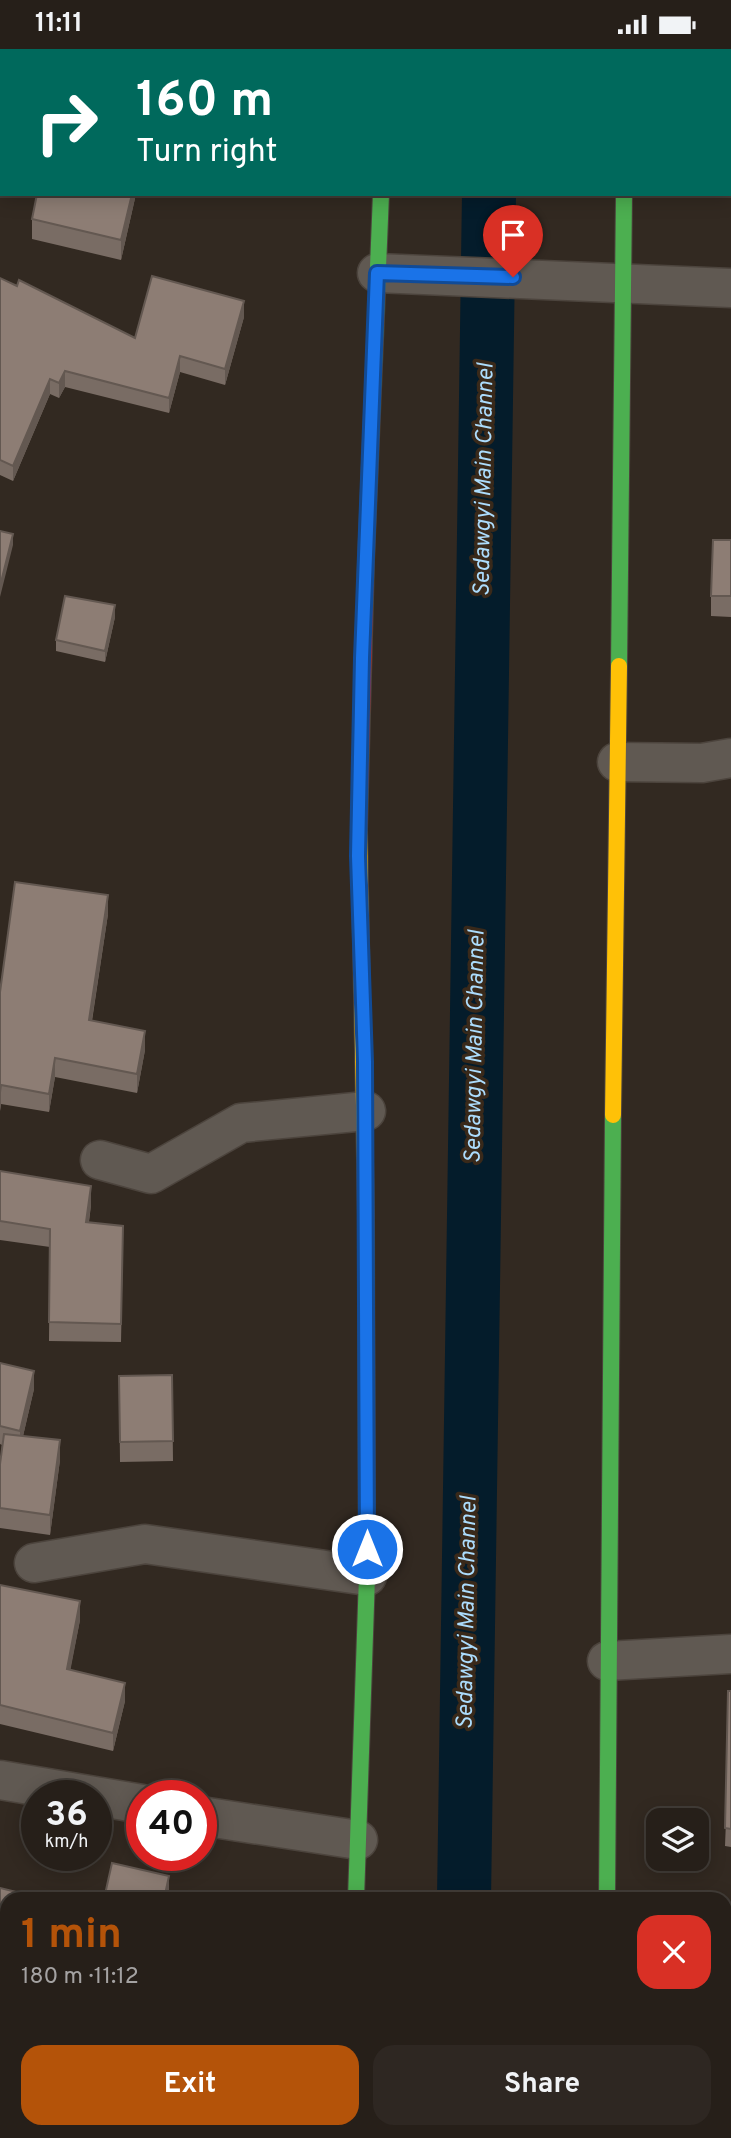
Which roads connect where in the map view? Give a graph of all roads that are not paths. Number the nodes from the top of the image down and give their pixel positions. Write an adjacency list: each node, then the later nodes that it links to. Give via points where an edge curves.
1 (381, 196): 3 (street)
2 (624, 196): 4 (street)
3 (377, 273): 4 (street); 8 (street, via 358,843)
4 (623, 282): 5 (street); 7 (street)
5 (731, 288)
6 (731, 758): 7 (street, via 702,763)
7 (617, 762): 13 (street)
8 (366, 1111): 9 (street, via 241,1123 151,1174); 11 (street)
9 (100, 1160)
10 (34, 1563): 11 (street, via 145,1544)
11 (368, 1576): 17 (street)
12 (731, 1654): 13 (street)
13 (607, 1661): 19 (street)
14 (0, 1780): 15 (street)
15 (126, 1801)
16 (217, 1818): 17 (street)
17 (358, 1840): 18 (street)
18 (356, 1892)
19 (607, 1892)

